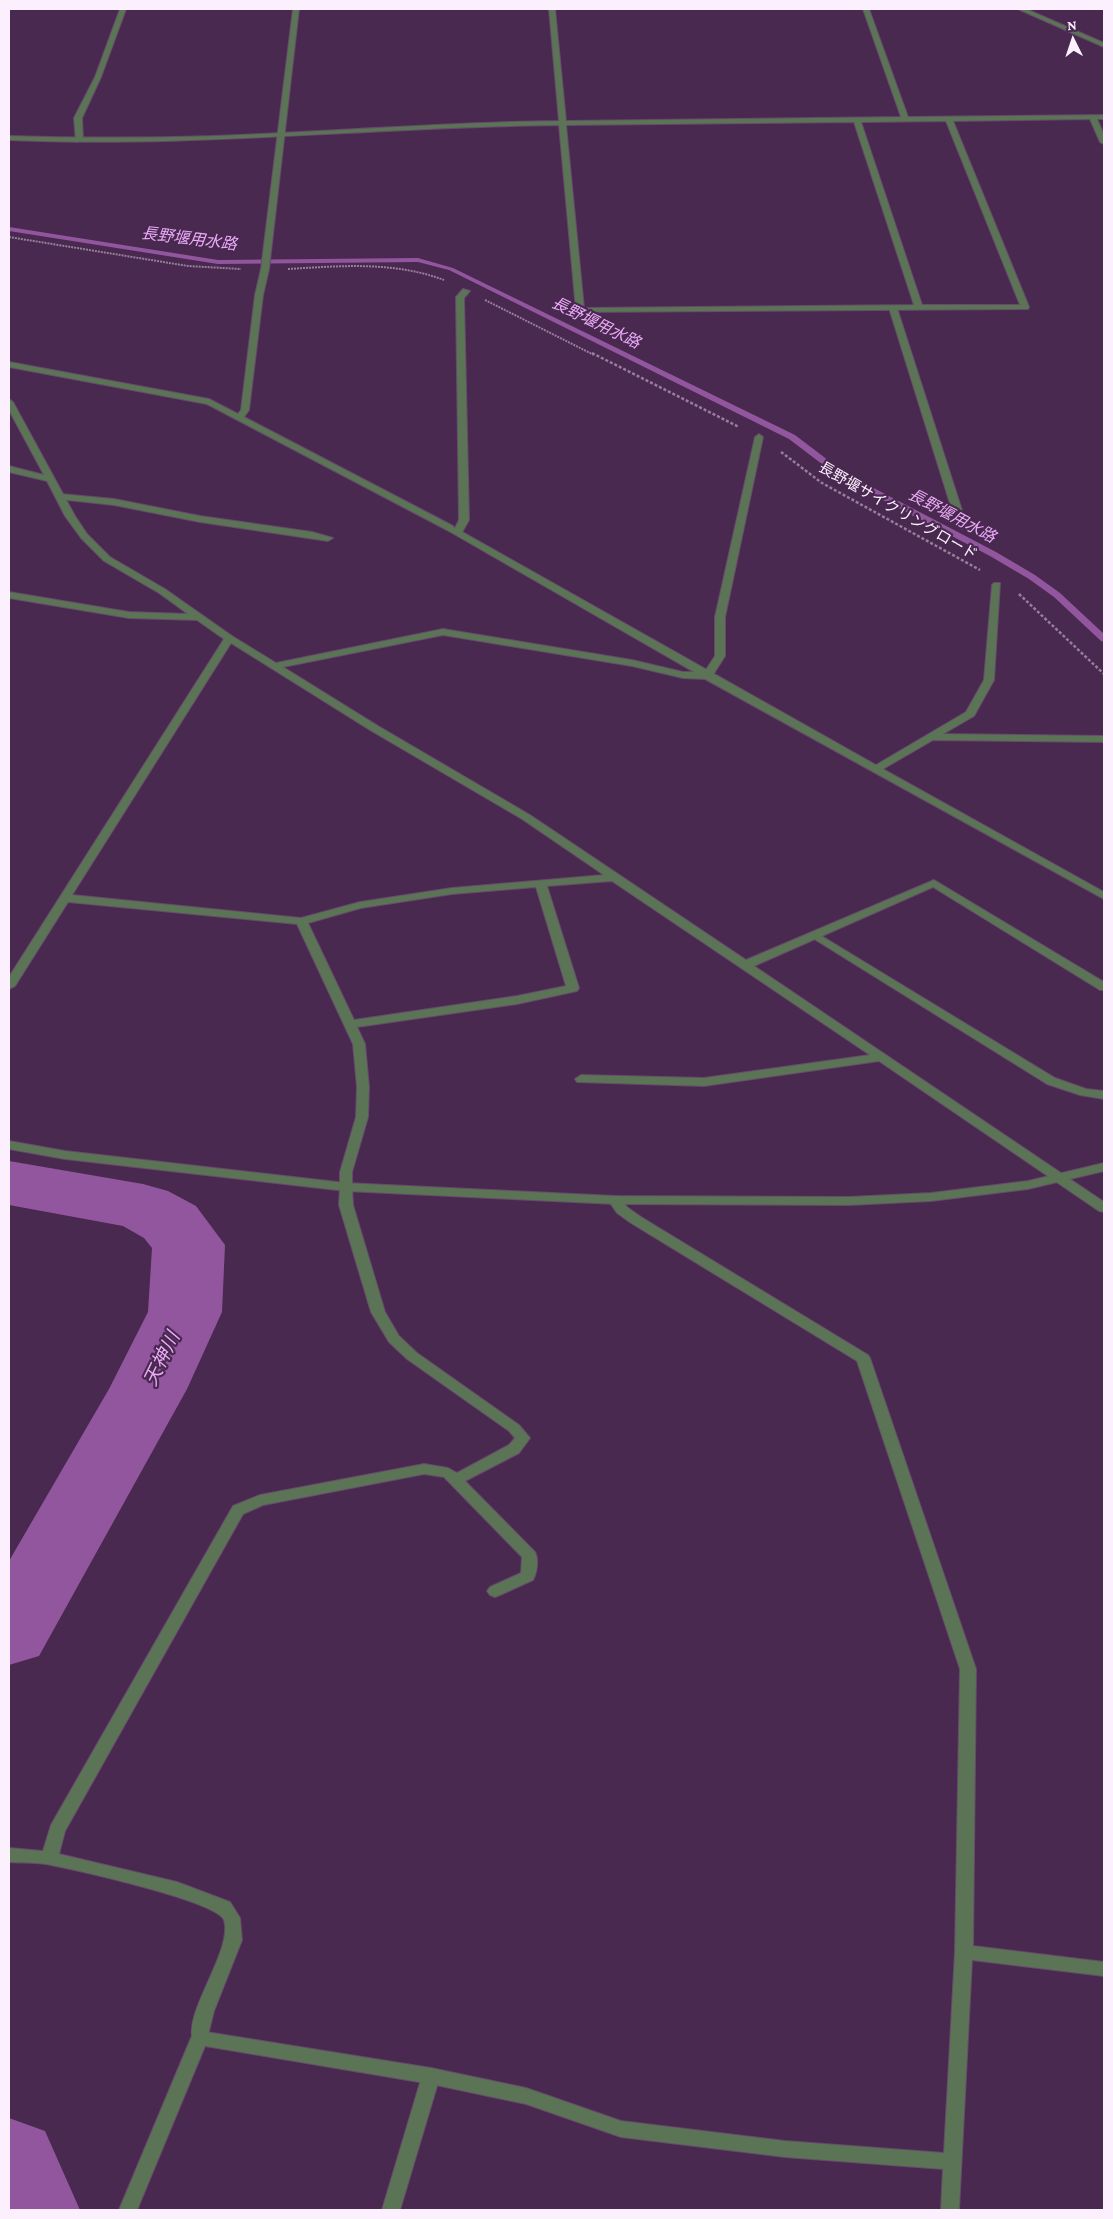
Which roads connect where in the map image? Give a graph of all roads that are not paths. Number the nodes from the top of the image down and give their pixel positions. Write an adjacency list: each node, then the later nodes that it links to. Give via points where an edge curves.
1 (123, 9): 15 (street, via 98,77 78,118)
2 (296, 9): 13 (street)
3 (552, 9): 12 (street)
4 (866, 9): 9 (street)
5 (1020, 9): 6 (street)
6 (1104, 45)
7 (1093, 117): 8 (street); 10 (street); 16 (street)
8 (1104, 117)
9 (905, 118): 10 (street); 11 (street)
10 (948, 118): 19 (street, via 1025,307)
11 (856, 119): 12 (street); 19 (street)
12 (562, 123): 13 (street); 18 (street, via 580,310)
13 (282, 136): 15 (street); 22 (street, via 245,410)
14 (9, 138): 15 (street)
15 (79, 140)
16 (1104, 142)
17 (466, 291): 28 (street, via 460,297 464,520)
18 (893, 308): 19 (street); 27 (street)
19 (919, 308)
20 (9, 365): 22 (street, via 192,397 221,406)
21 (9, 402): 25 (street)
22 (240, 417): 28 (street)
23 (759, 437): 35 (street, via 720,617 720,656)
24 (9, 469): 25 (street)
25 (48, 479): 26 (street)
26 (61, 497): 29 (street, via 118,501 204,519); 32 (street, via 84,536 107,559)
27 (962, 526)
28 (454, 530): 35 (street)
29 (328, 538)
30 (997, 585): 36 (street, via 988,680 970,714)
31 (9, 595): 32 (street, via 130,615)
32 (199, 617): 33 (street)
33 (229, 638): 34 (street); 42 (street)
34 (274, 666): 35 (street, via 442,632 632,663 683,676); 39 (street, via 526,817)
35 (707, 676): 38 (street)
36 (930, 737): 37 (street); 38 (street)
37 (1104, 739)
38 (875, 770): 41 (street)
39 (615, 877): 40 (street); 45 (street)
40 (540, 883): 43 (street, via 452,891 360,905); 48 (street, via 573,988 517,1000)
41 (1104, 896)
42 (65, 898): 43 (street); 46 (street)
43 (301, 921): 48 (street)
44 (815, 935): 45 (street); 47 (street, via 934,883); 51 (street, via 1051,1081)
45 (745, 965): 49 (street)
46 (9, 986)
47 (1104, 986)
48 (350, 1024): 55 (street, via 359,1044 363,1086 362,1117 346,1172)
49 (882, 1057): 50 (street, via 704,1082); 54 (street)
50 (581, 1079)
51 (1104, 1095)
52 (9, 1144): 55 (street, via 65,1155)
53 (1104, 1167): 54 (street)
54 (1060, 1178): 56 (street, via 1003,1189 931,1197); 57 (street)
55 (346, 1187): 56 (street); 58 (street, via 346,1205 378,1312 394,1339 412,1356 514,1428 523,1438 514,1449)
56 (614, 1200): 62 (street, via 636,1220 862,1358 968,1669)
57 (1104, 1208)
58 (455, 1480): 59 (street, via 530,1556 528,1576); 61 (street, via 448,1473 424,1468 260,1500 238,1510 57,1830)
59 (495, 1591)
60 (9, 1855): 61 (street)
61 (49, 1858): 64 (street, via 177,1889 224,1907 232,1918 233,1940 205,2011)
62 (964, 1952): 63 (street); 66 (street)
63 (1104, 1969)
64 (200, 2038): 65 (street); 67 (street)
65 (431, 2076): 66 (street, via 526,2096 621,2129 785,2149); 68 (street)
66 (953, 2162): 69 (street)
67 (128, 2210)
68 (391, 2210)
69 (950, 2210)

